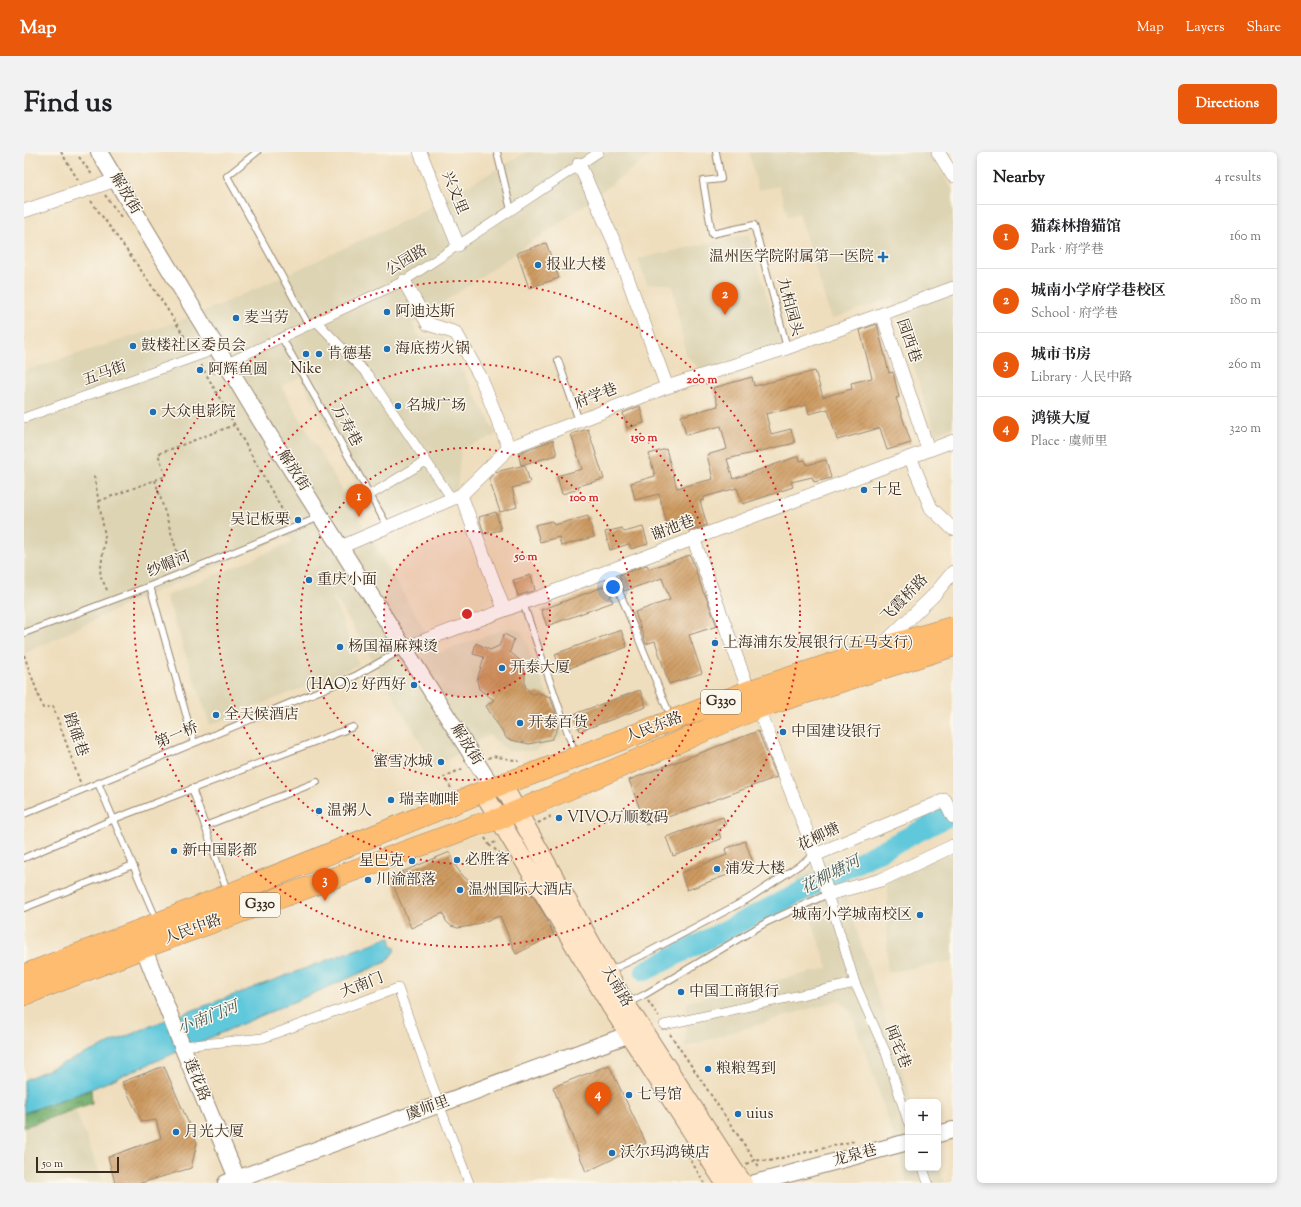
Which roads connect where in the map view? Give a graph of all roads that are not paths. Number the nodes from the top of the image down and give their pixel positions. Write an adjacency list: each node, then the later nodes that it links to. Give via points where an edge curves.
1 (99, 152): 10 (street, 解放街)
2 (257, 152): 17 (lane, via 227,176)
3 (420, 152): 13 (street, 兴文里)
4 (497, 152): 11 (lane)
5 (599, 152): 8 (street, 公园路)
6 (716, 152): 20 (lane, 九柏园头, via 721,179 703,181 712,234 754,226)
7 (938, 152): 9 (street)
8 (580, 164): 11 (street, 公园路); 23 (street, via 616,246)
9 (953, 176)
10 (116, 180): 12 (street); 19 (street, 解放街)
11 (511, 210): 13 (street, 公园路)
12 (24, 211)
13 (458, 245): 14 (street, 公园路)
14 (404, 281): 17 (street, 公园路); 27 (street, via 428,324 456,333 481,378)
15 (953, 288): 16 (street, 园西巷)
16 (882, 314): 20 (street, 府学巷); 28 (street, 园西巷)
17 (313, 324): 18 (street, 公园路); 30 (street, via 368,375)
18 (282, 338): 22 (street, 公园路); 31 (lane, 万寿巷)
19 (217, 347): 22 (street, 解放街); 24 (street, 五马街)
20 (787, 348): 23 (street, 府学巷)
21 (558, 360): 25 (lane)
22 (221, 366): 33 (street, 解放街)
23 (667, 387): 25 (street, 府学巷)
24 (24, 418)
25 (579, 421): 27 (street, 府学巷)
26 (953, 441): 28 (street, 谢池巷)
27 (509, 448): 32 (street, 府学巷)
28 (928, 449): 29 (street, 谢池巷)
29 (910, 456): 35 (street, via 931,508); 36 (street, 谢池巷)
30 (426, 461): 31 (street); 32 (street)
31 (370, 496): 34 (lane, 万寿巷)
32 (456, 497): 34 (street, 府学巷); 42 (street)
33 (322, 516): 37 (street, 解放街); 40 (lane, 纱帽河)
34 (388, 527): 37 (street, 府学巷)
35 (953, 529)
36 (693, 538): 38 (street, 谢池巷); 48 (street)
37 (341, 547): 46 (street, 解放街)
38 (610, 569): 41 (street, 谢池巷); 49 (lane)
39 (953, 572): 47 (street, 飞霞桥路, via 933,596)
40 (150, 586): 44 (lane, 纱帽河); 51 (lane)
41 (522, 602): 42 (street, 谢池巷); 52 (lane)
42 (504, 609): 46 (street, 谢池巷)
43 (953, 627): 47 (highway, 人民东路 / G330)
44 (24, 633)
45 (953, 646): 48 (highway, 人民东路 / G330)
46 (404, 648): 51 (lane, 第一桥, via 355,676); 56 (street, 解放街)
47 (879, 648): 48 (highway, 人民东路 / G330)
48 (753, 700): 56 (highway, 人民东路 / G330); 59 (highway, 人民东路 / G330); 63 (street)
49 (667, 708)
50 (353, 726): 55 (lane)
51 (194, 743): 54 (lane, 第一桥)
52 (572, 745)
53 (317, 782): 61 (lane)
54 (98, 783): 58 (lane, 第一桥); 60 (lane)
55 (192, 788): 60 (lane); 61 (lane)
56 (492, 788): 59 (main road, 大南路); 66 (highway, 人民中路 / G330)
57 (950, 805): 63 (street, 花柳塘)
58 (24, 814)
59 (508, 815): 70 (highway, 人民中路 / G330); 72 (main road, 大南路)
60 (114, 819): 64 (lane); 65 (lane)
61 (205, 826): 66 (lane)
62 (953, 846): 67 (street, via 881,880)
63 (815, 855): 67 (street); 72 (lane, 花柳塘, via 748,899)
64 (24, 858)
65 (133, 865): 68 (lane); 69 (lane)
66 (229, 894): 69 (highway, 人民中路 / G330)
67 (828, 894): 73 (street, 闻宅巷); 75 (lane, via 766,922 644,995)
68 (24, 908)
69 (158, 923): 70 (highway, 人民中路 / G330)
70 (140, 940): 71 (highway, 人民中路 / G330); 74 (highway, 人民中路 / G330); 78 (street, 莲花路)
71 (24, 975)
72 (600, 975): 75 (main road, 大南路)
73 (855, 983): 76 (street); 80 (street, 闻宅巷, via 886,1053)
74 (24, 995)
75 (619, 1002): 77 (main road, 大南路); 88 (main road, 大南路)
76 (664, 1025)
77 (630, 1034): 79 (street, 虞师里); 87 (main road, 大南路)
78 (182, 1046): 79 (street, 大南门, via 263,1038 398,988); 85 (street, 莲花路)
79 (439, 1104): 85 (street, 虞师里); 86 (street, 大南门)
80 (905, 1113)
81 (953, 1130): 82 (street)
82 (941, 1133)
83 (905, 1143): 89 (street, 龙泉巷)
84 (924, 1171): 90 (street)
85 (234, 1182)
86 (469, 1183)
87 (725, 1183)
88 (743, 1183)
89 (755, 1183)
90 (928, 1183)

